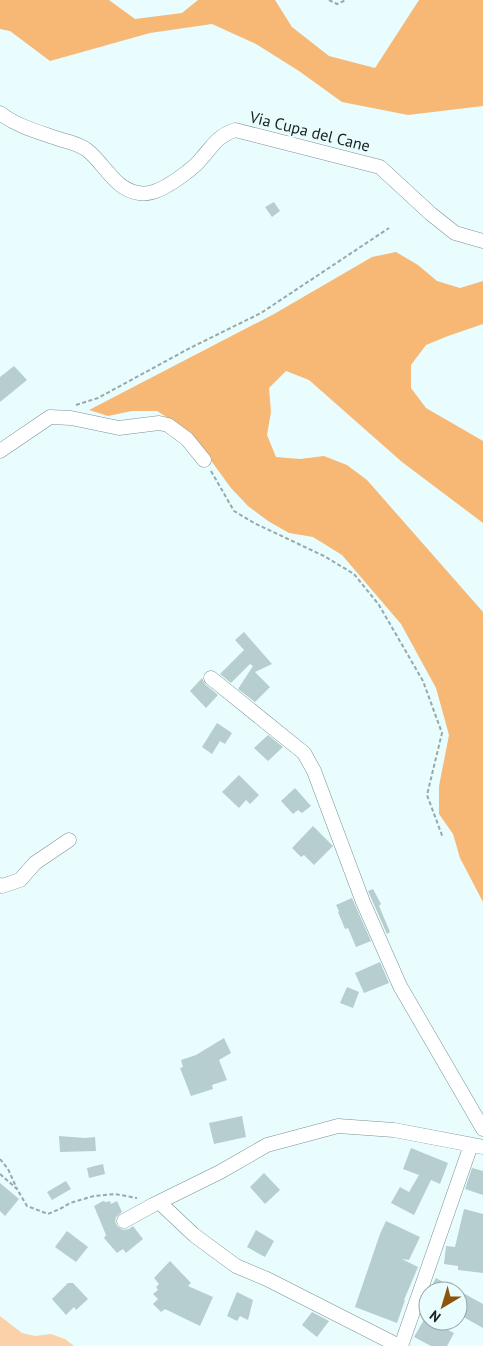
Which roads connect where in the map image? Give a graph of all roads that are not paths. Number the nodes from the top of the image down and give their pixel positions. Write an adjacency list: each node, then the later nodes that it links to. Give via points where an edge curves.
1 (0, 113): 2 (street, Via Cupa del Cane, via 30,129 87,150 126,189 140,194 168,186 200,161 225,133 235,130 380,167 455,233)
2 (483, 242)
3 (0, 451): 4 (street, via 50,416 119,428 159,423 168,425 187,439)
4 (204, 460)
5 (211, 678): 8 (street, via 304,753 400,986)
6 (69, 840): 7 (street, via 34,863 20,880)
7 (0, 885)
8 (483, 1129)
9 (477, 1146): 10 (street, via 394,1130 338,1126 267,1145); 12 (street)
10 (159, 1202): 11 (street); 12 (street, via 194,1235 236,1266)
11 (124, 1221)
12 (400, 1346)

